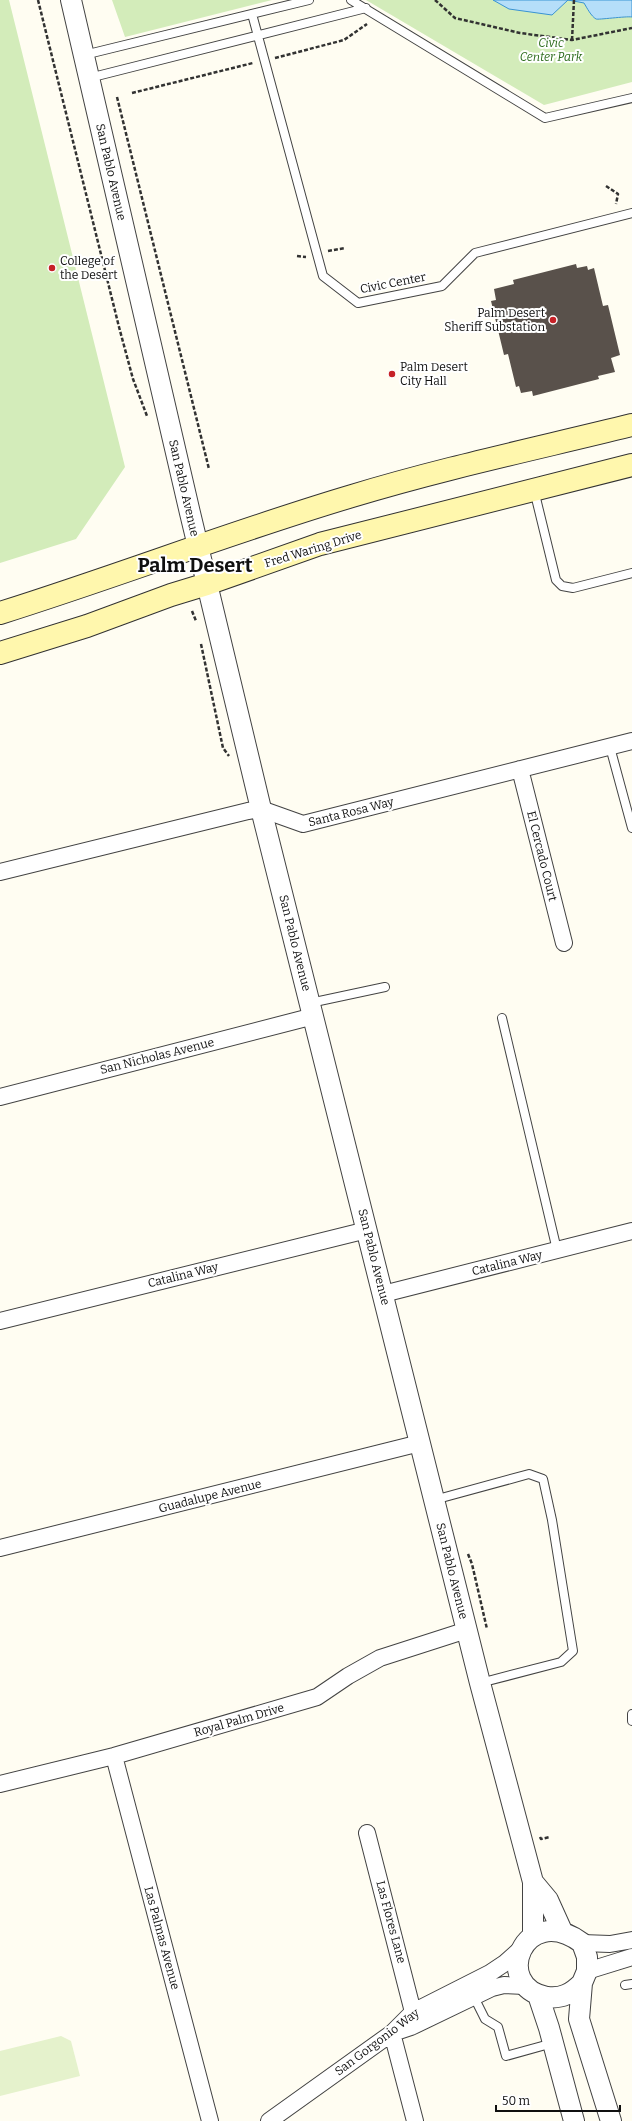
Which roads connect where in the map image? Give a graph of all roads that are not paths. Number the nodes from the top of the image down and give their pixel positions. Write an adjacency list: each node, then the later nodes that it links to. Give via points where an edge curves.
1 (71, 0): 7 (street, San Pablo Avenue)
2 (309, 0): 5 (lane)
3 (351, 0): 4 (lane)
4 (366, 8): 6 (lane); 9 (lane, via 545,118)
5 (252, 14): 6 (lane, Civic Center); 7 (lane)
6 (258, 35): 8 (lane); 10 (lane, Civic Center, via 323,276 358,303 442,286 475,253)
7 (84, 56): 8 (street, San Pablo Avenue)
8 (89, 78): 14 (street, San Pablo Avenue)
9 (632, 98)
10 (632, 213)
11 (632, 425): 14 (main road, via 365,492)
12 (632, 465): 13 (main road, Fred Waring Drive)
13 (534, 490): 15 (lane, via 556,580 562,586 573,588); 16 (main road, Fred Waring Drive, via 320,544)
14 (198, 546): 16 (street, San Pablo Avenue); 17 (main road)
15 (632, 573)
16 (207, 584): 18 (main road, Fred Waring Drive, via 74,631); 22 (street, San Pablo Avenue)
17 (0, 613)
18 (0, 653)
19 (632, 741): 20 (street, Santa Rosa Way)
20 (610, 747): 21 (street, Santa Rosa Way); 23 (lane)
21 (520, 769): 22 (street, Santa Rosa Way, via 303,824); 25 (street, El Cercado Court)
22 (261, 810): 24 (street); 27 (street, San Pablo Avenue)
23 (632, 828)
24 (0, 872)
25 (564, 943)
26 (385, 987): 27 (lane)
27 (312, 1009): 29 (street, San Nicholas Avenue); 30 (street, San Pablo Avenue)
28 (502, 1018): 32 (lane)
29 (0, 1097)
30 (367, 1230): 33 (street, San Pablo Avenue); 34 (street, Catalina Way)
31 (632, 1231): 32 (street, Catalina Way)
32 (557, 1250): 33 (street, Catalina Way)
33 (383, 1294): 35 (street, San Pablo Avenue)
34 (0, 1321)
35 (420, 1443): 36 (street, San Pablo Avenue); 37 (street, Guadalupe Avenue)
36 (434, 1500): 38 (street, San Pablo Avenue); 39 (lane, via 529,1474 543,1479 573,1651 561,1662)
37 (0, 1548)
38 (467, 1630): 39 (street, San Pablo Avenue); 42 (street, Royal Palm Drive, via 380,1658 317,1697)
39 (480, 1683): 45 (street, San Pablo Avenue)
40 (632, 1714): 41 (lane)
41 (632, 1721)
42 (114, 1756): 43 (street, Royal Palm Drive); 57 (street, Las Palmas Avenue)
43 (0, 1784)
44 (368, 1833): 54 (street, Las Flores Lane)
45 (534, 1882): 46 (street, San Pablo Avenue, via 548,1900); 47 (street, San Pablo Avenue)
46 (562, 1931): 47 (street, via 548,1931); 49 (street)
47 (528, 1940): 52 (street, San Pablo Avenue, via 518,1958 518,1972); 54 (street, San Gorgonio Way, via 505,1963 490,1973)
48 (632, 1940): 49 (street, via 610,1944)
49 (582, 1943): 51 (street, via 586,1957)
50 (632, 1957): 51 (street)
51 (585, 1977): 52 (street, via 573,1993 555,1998); 61 (street, via 579,2019)
52 (531, 1990): 53 (street, via 496,1987); 56 (street, San Pablo Avenue)
53 (474, 1997): 55 (street, via 411,2027); 56 (lane, via 485,2019 498,2027 506,2056)
54 (413, 2012): 55 (street, San Gorgonio Way)
55 (392, 2033): 58 (street, San Gorgonio Way); 59 (street)
56 (553, 2043): 60 (street, San Pablo Avenue)
57 (210, 2121)
58 (269, 2121)
59 (415, 2121)
60 (574, 2121)
61 (611, 2121)

